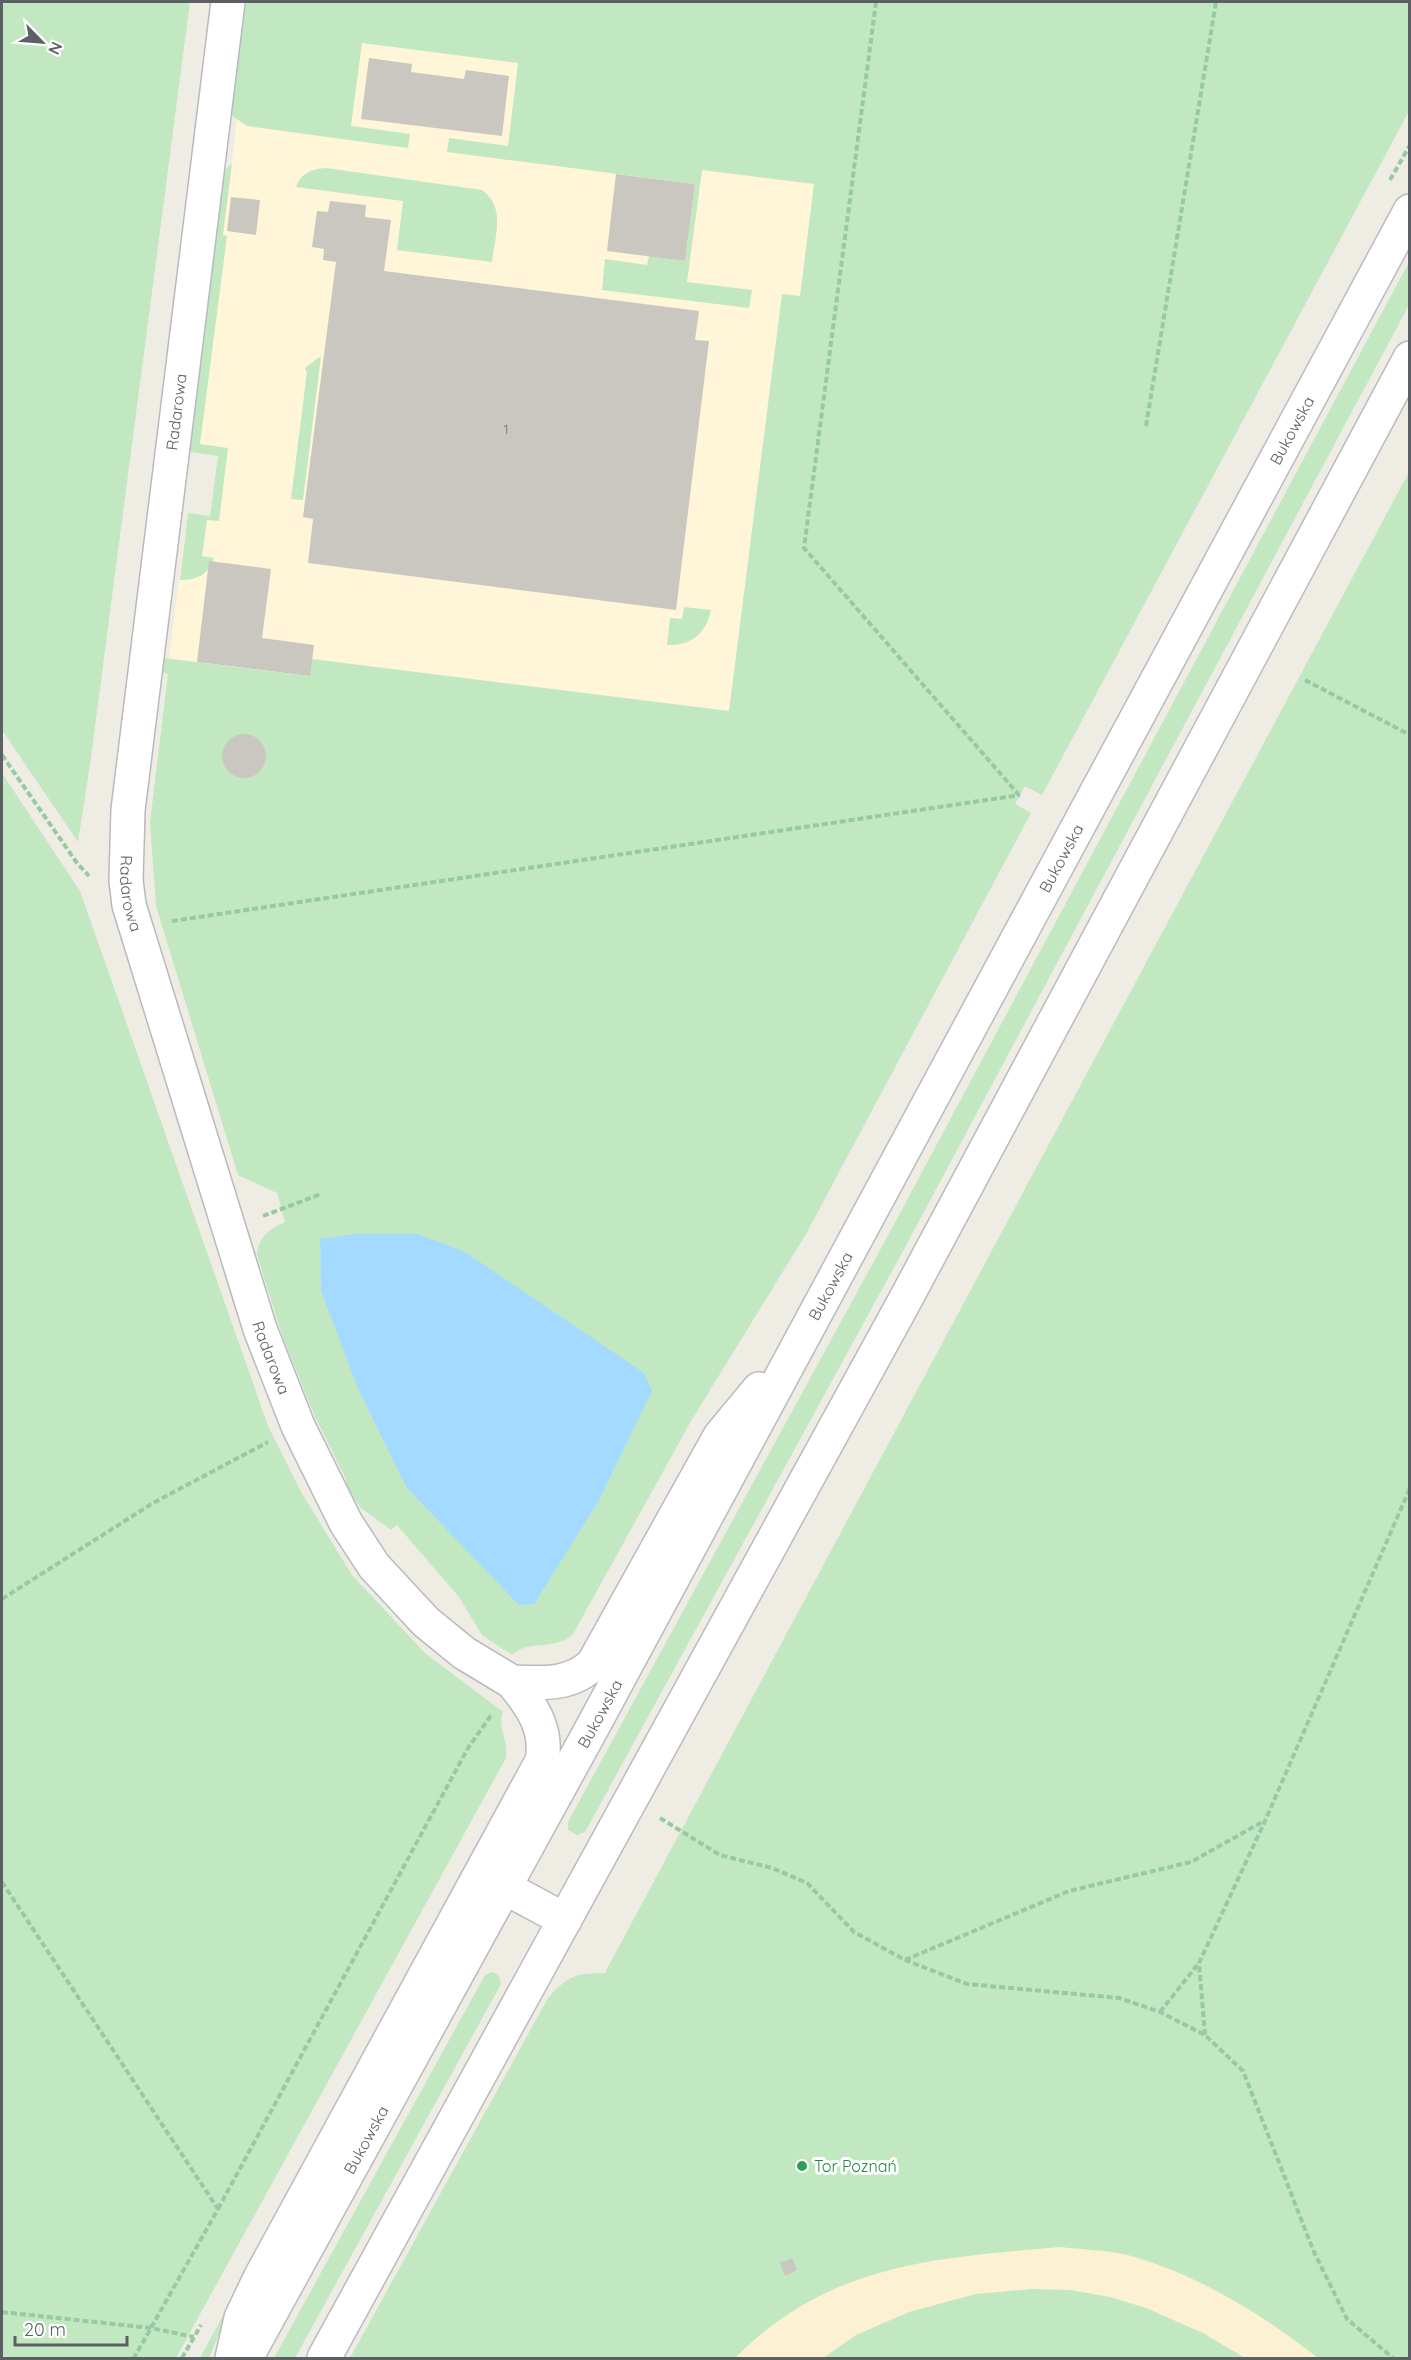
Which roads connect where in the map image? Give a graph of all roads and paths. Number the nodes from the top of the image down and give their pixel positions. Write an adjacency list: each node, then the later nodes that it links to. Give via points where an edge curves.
1 (228, 2): 11 (main road, Radarowa, via 128,810 126,880)
2 (876, 2): 11 (path, via 804,548 1020,795)
3 (1216, 2): 6 (path)
4 (1410, 211): 14 (main road, Bukowska)
5 (1410, 358): 19 (main road, via 1016,1095)
6 (1146, 426)
7 (1305, 680): 8 (path)
8 (1410, 735)
9 (2, 755): 10 (path)
10 (77, 863)
11 (135, 926): 15 (main road, Radarowa, via 261,1329)
12 (321, 1194): 13 (path)
13 (265, 1215)
14 (806, 1332): 18 (main road, via 720,1436 593,1664 579,1675 559,1682); 22 (main road, Bukowska)
15 (298, 1426): 17 (path, via 153,1503); 18 (main road, Radarowa, via 346,1523 374,1566 426,1622)
16 (1410, 1488): 20 (path)
17 (2, 1599)
18 (505, 1694): 28 (path, via 468,1748); 33 (main road, via 529,1702 544,1741 542,1761 260,2278 241,2318)
19 (630, 1802): 23 (main road); 24 (path, via 720,1855 772,1868 807,1883 854,1932)
20 (1265, 1821): 24 (path, via 1191,1862 1069,1891); 25 (path)
21 (2, 1882): 28 (path)
22 (504, 1887): 23 (main road); 34 (main road, Bukowska)
23 (565, 1920): 35 (main road)
24 (905, 1960): 26 (path, via 967,1984 1119,1998)
25 (1198, 1963): 26 (path); 27 (path)
26 (1160, 2012): 27 (path)
27 (1205, 2035): 36 (path, via 1243,2071 1314,2252 1347,2319)
28 (218, 2209): 30 (path)
29 (2, 2312): 30 (path)
30 (151, 2328): 31 (path); 32 (path)
31 (200, 2338)
32 (134, 2358)
33 (232, 2358)
34 (246, 2358)
35 (324, 2358)
36 (1393, 2358)

